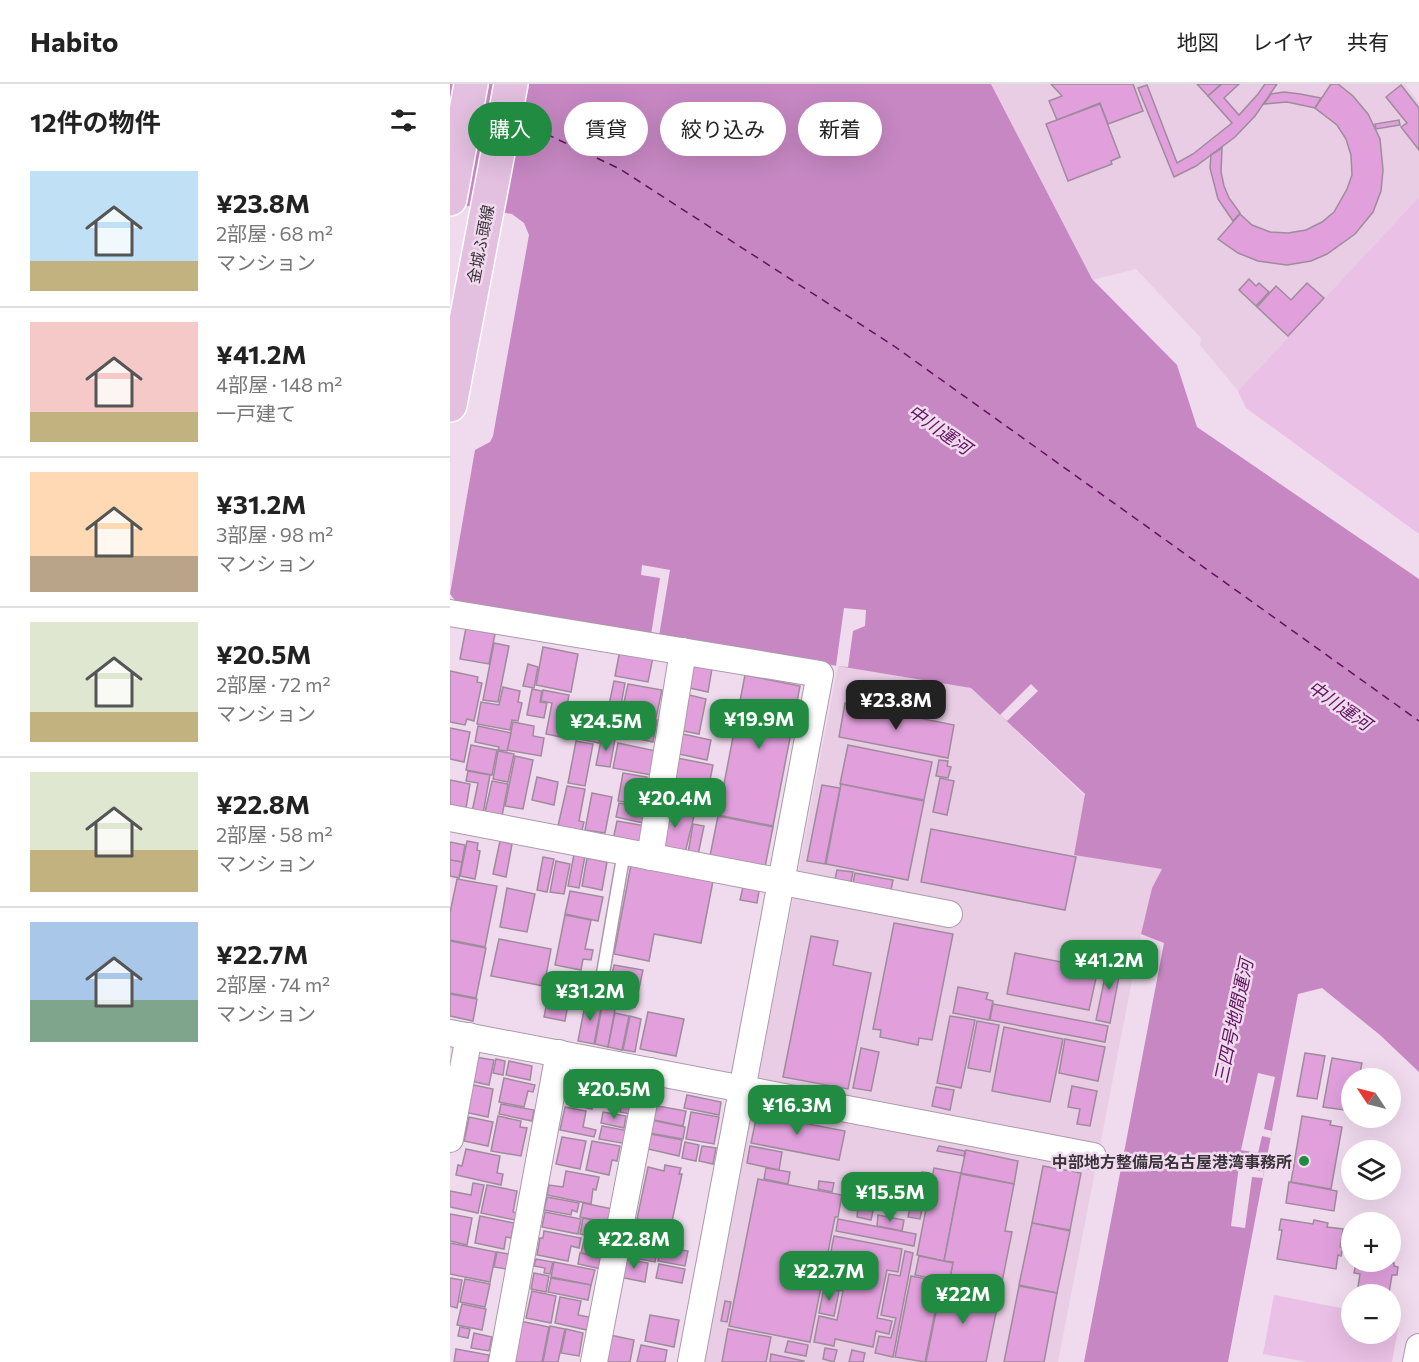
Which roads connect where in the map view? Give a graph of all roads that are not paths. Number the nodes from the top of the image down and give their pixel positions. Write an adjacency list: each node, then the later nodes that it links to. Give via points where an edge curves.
1 (471, 84): 3 (main road)
2 (511, 84): 4 (main road, 金城ふ頭線)
3 (450, 199)
4 (450, 405)
5 (450, 613): 6 (street)
6 (683, 651): 9 (street); 10 (street, via 820,674)
7 (450, 818): 8 (street)
8 (624, 852): 9 (street); 12 (lane)
9 (650, 857): 10 (street)
10 (781, 883): 11 (street); 16 (street)
11 (949, 914)
12 (602, 978)
13 (460, 1035): 14 (street); 17 (street)
14 (559, 1053): 15 (street); 20 (street)
15 (650, 1071): 16 (street); 21 (street)
16 (742, 1088): 18 (street); 22 (street)
17 (450, 1139)
18 (1093, 1156)
19 (1419, 1347): 23 (street)
20 (502, 1362)
21 (594, 1362)
22 (691, 1362)
23 (1416, 1362)

